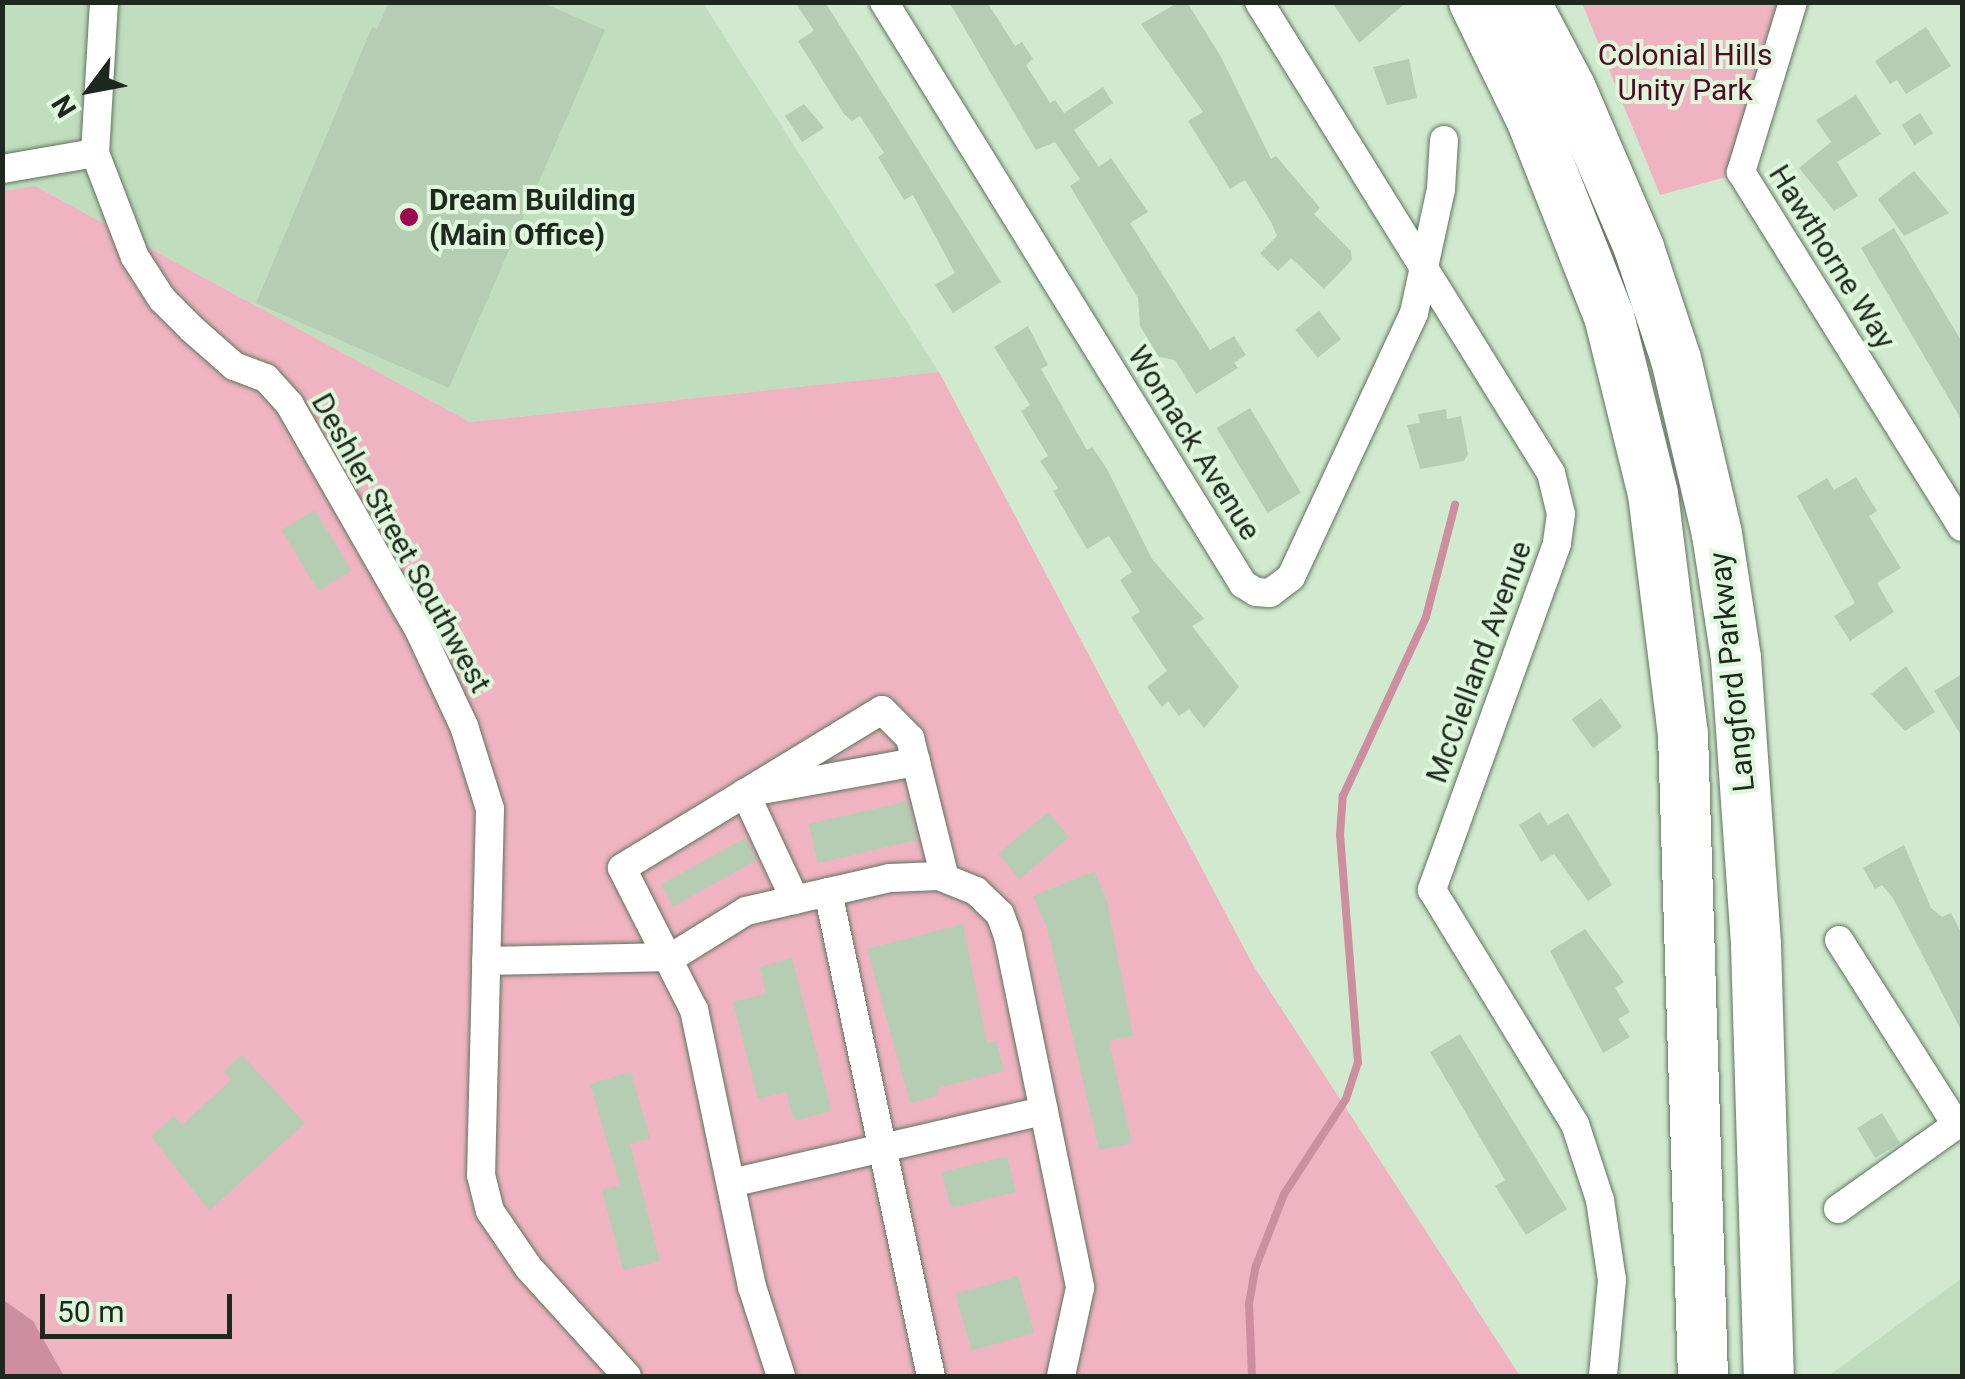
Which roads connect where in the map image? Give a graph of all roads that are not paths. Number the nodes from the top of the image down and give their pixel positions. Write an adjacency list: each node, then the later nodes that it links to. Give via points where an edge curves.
1 (104, 2): 8 (street, Deshler Street Southwest)
2 (884, 2): 10 (street, Womack Avenue, via 1244,584 1256,592 1270,592 1290,577 1414,313)
3 (1259, 2): 10 (street, McClelland Avenue)
4 (1474, 2): 30 (highway, Langford Parkway, via 1532,121 1609,316 1654,494 1683,734)
5 (1526, 2): 31 (highway, Langford Parkway, via 1572,90 1638,248 1676,359 1717,534 1736,658 1756,945)
6 (1793, 2): 11 (street, Hawthorne Way, via 1741,172)
7 (1444, 140): 10 (street)
8 (95, 153): 9 (street); 19 (street, Deshler Street Southwest, via 135,257 162,299 234,366 266,378 290,406 418,630 464,726 490,810)
9 (2, 169)
10 (1424, 269): 29 (street, McClelland Avenue, via 1551,473 1562,514 1557,544 1432,890 1575,1124 1600,1200 1612,1280)
11 (1962, 527)
12 (916, 762): 13 (street); 13 (street, via 910,738 882,710); 14 (street)
13 (745, 793): 16 (street); 18 (street, via 622,868)
14 (944, 878): 15 (street, via 890,878); 20 (street, via 976,891 1000,914)
15 (828, 892): 16 (street); 22 (street)
16 (795, 900): 18 (street, via 746,911)
17 (1838, 940): 21 (street)
18 (672, 957): 19 (street); 23 (street, via 694,1010)
19 (486, 961): 25 (street, Deshler Street Southwest, via 478,1129 490,1211 528,1268)
20 (1044, 1112): 22 (street); 28 (street, via 1080,1288)
21 (1960, 1124): 24 (street)
22 (886, 1148): 23 (street); 27 (street)
23 (732, 1183): 26 (street, via 768,1350)
24 (1838, 1209)
25 (626, 1376)
26 (781, 1376)
27 (931, 1376)
28 (1061, 1376)
29 (1603, 1376)
30 (1704, 1376)
31 (1769, 1376)

